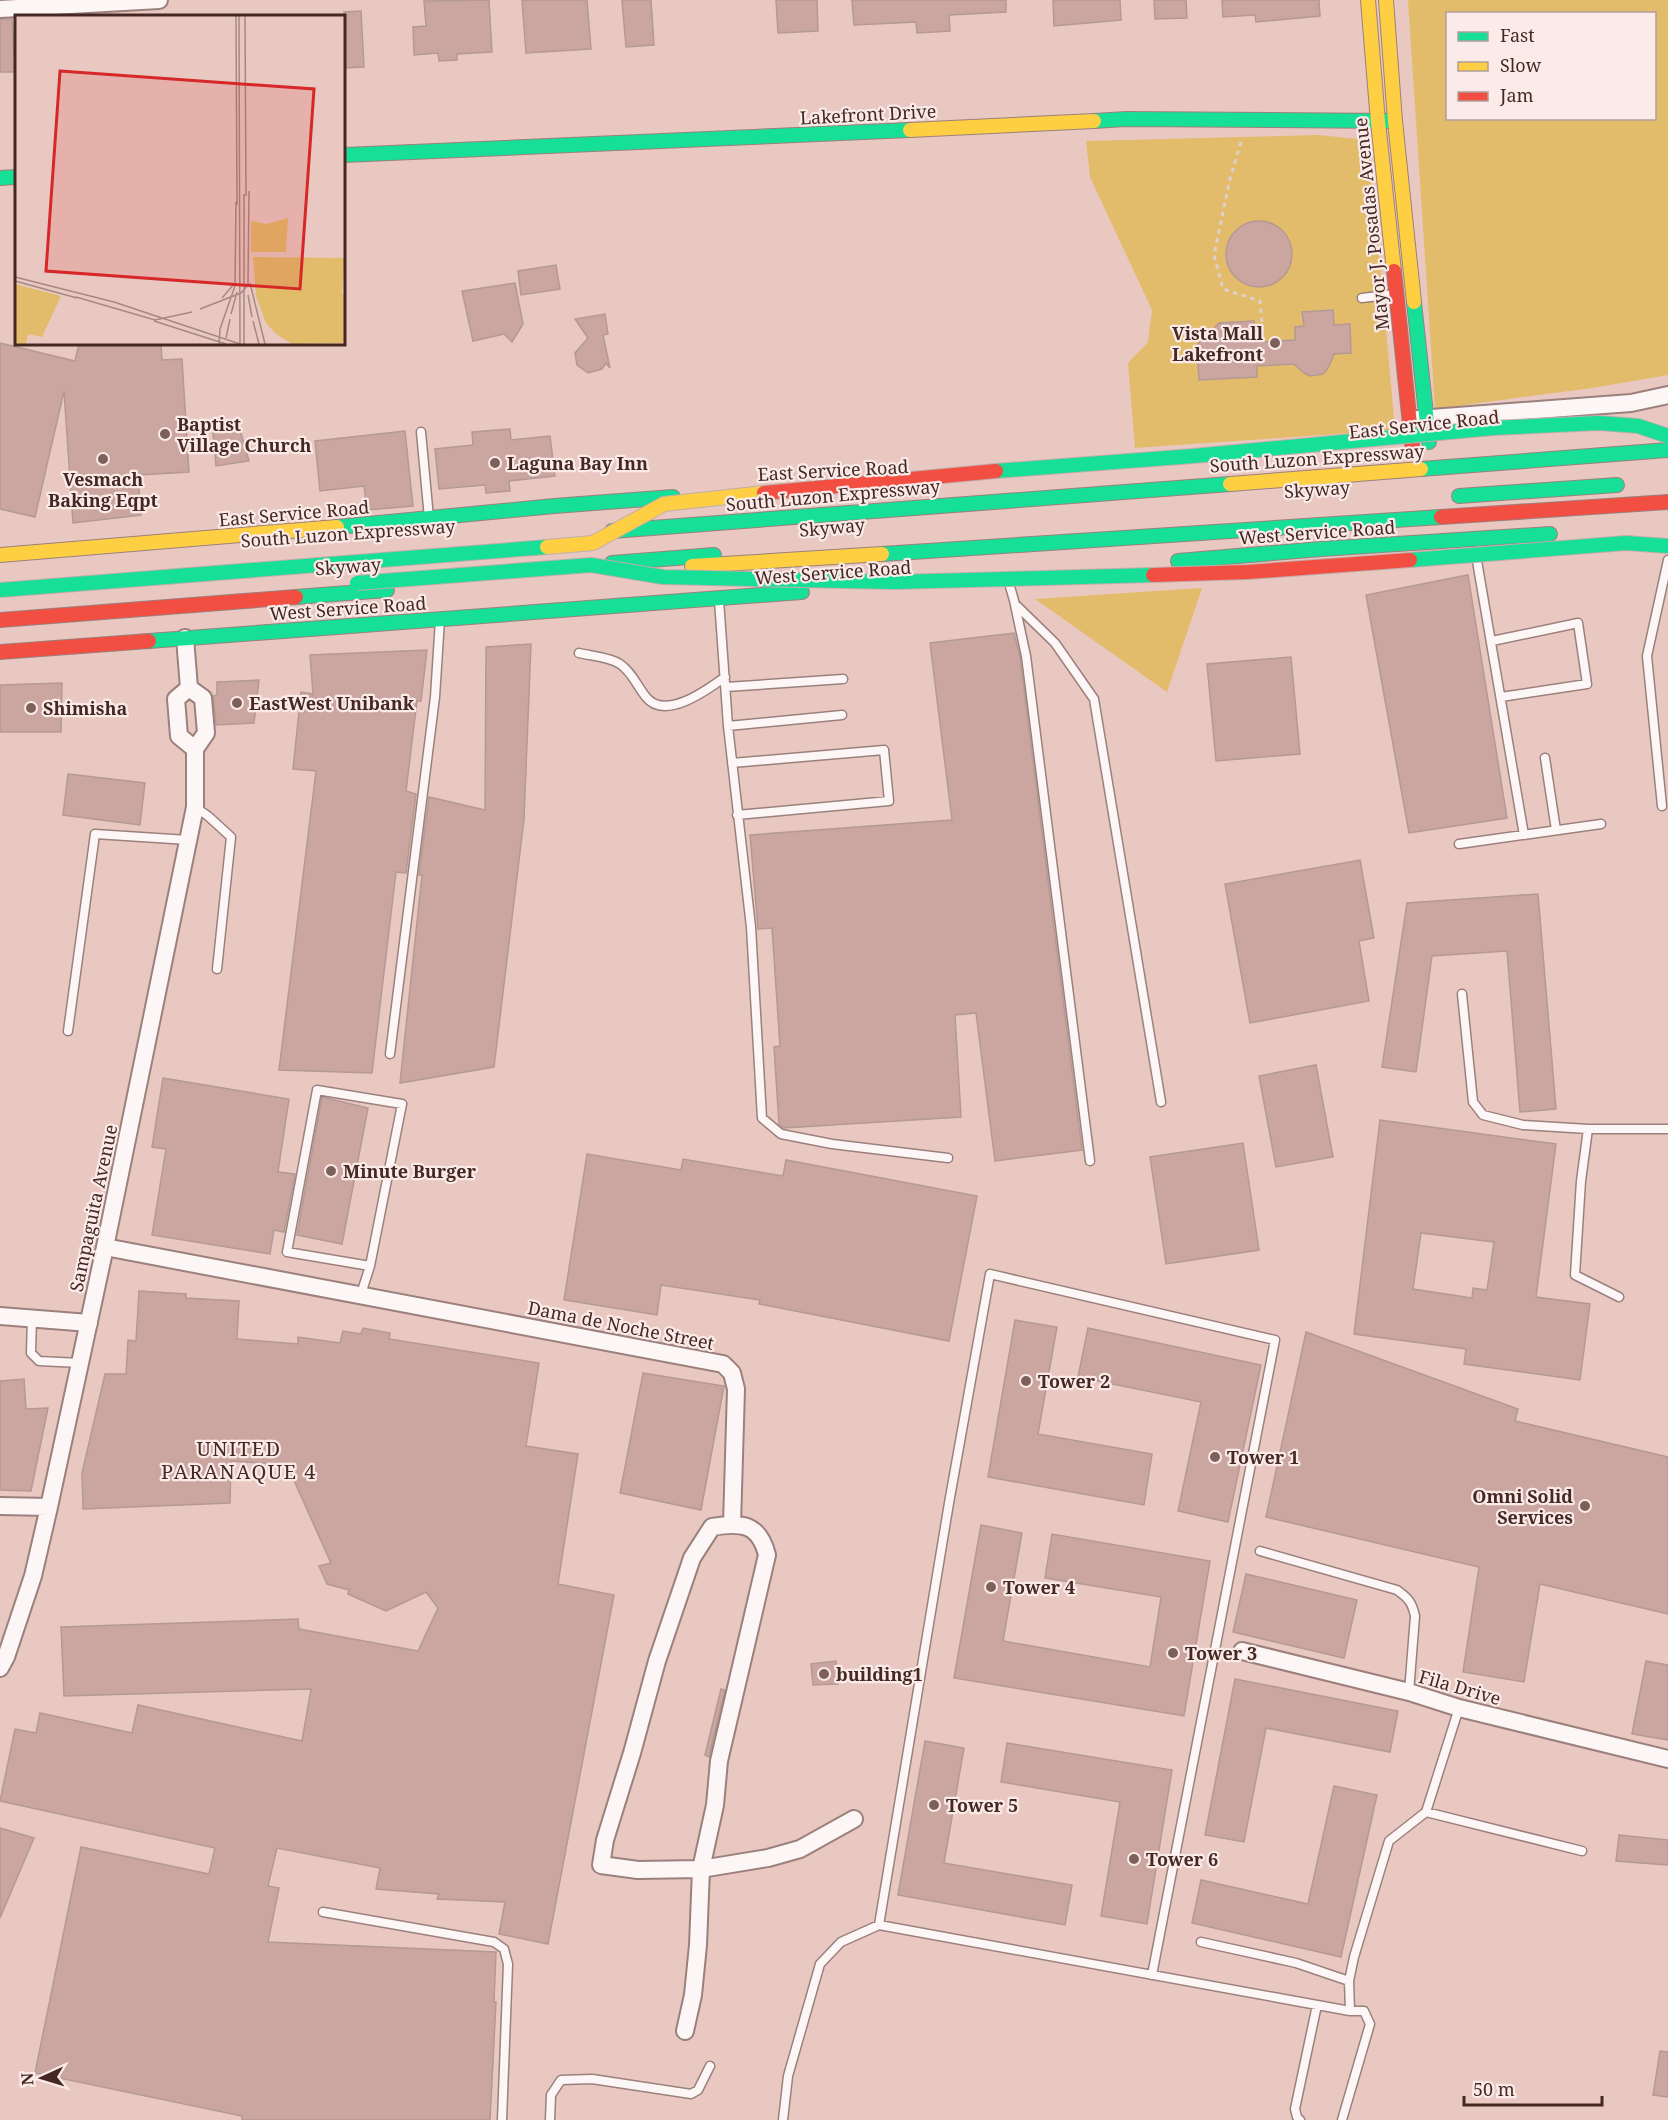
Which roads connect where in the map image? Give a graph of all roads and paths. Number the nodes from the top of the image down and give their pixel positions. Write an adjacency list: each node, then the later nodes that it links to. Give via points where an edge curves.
1 (159, 0): 4 (street)
2 (1368, 0): 7 (main road, Mayor J. Posadas Avenue)
3 (1386, 0): 6 (main road, Mayor J. Posadas Avenue)
4 (0, 9)
5 (1248, 120): 7 (main road, Lakefront Drive); 8 (main road, Lakefront Drive, via 1125,119); 14 (path, via 1230,179 1214,255 1223,290 1260,301)
6 (1395, 121): 7 (main road, Lakefront Drive); 11 (main road, Mayor J. Posadas Avenue)
7 (1378, 122): 12 (main road, Mayor J. Posadas Avenue)
8 (345, 155)
9 (15, 177): 10 (main road)
10 (0, 178)
11 (1413, 293): 12 (lane); 16 (main road, Mayor J. Posadas Avenue)
12 (1396, 294): 13 (lane); 16 (main road, Mayor J. Posadas Avenue)
13 (1362, 298)
14 (1263, 333)
15 (1668, 395): 16 (street, via 1630,404)
16 (1418, 419): 20 (main road); 21 (main road, Mayor J. Posadas Avenue); 22 (main road, Mayor J. Posadas Avenue)
17 (1657, 420): 20 (main road, East Service Road)
18 (421, 432): 32 (lane)
19 (1668, 436): 39 (main road, bridge, via 1638,426 1599,423 1493,428 796,489 664,504)
20 (1469, 438): 21 (main road, East Service Road)
21 (1429, 442): 22 (main road, East Service Road)
22 (1412, 444): 32 (main road, East Service Road, via 1200,467 622,501)
23 (1668, 444): 25 (main road)
24 (1668, 450): 25 (main road, South Luzon Expressway)
25 (1622, 453): 38 (main road, South Luzon Expressway)
26 (1668, 462): 39 (main road, Skyway)
27 (1634, 484): 28 (main road)
28 (1449, 497)
29 (1668, 502): 30 (main road)
30 (1526, 513): 31 (main road); 46 (main road)
31 (1668, 516)
32 (429, 518): 41 (main road, East Service Road)
33 (1584, 532): 36 (main road)
34 (1563, 534): 37 (main road, West Service Road)
35 (943, 536): 43 (main road, Skyway, bridge)
36 (1668, 537)
37 (1473, 539): 44 (main road, West Service Road); 54 (lane)
38 (489, 541): 45 (main road, South Luzon Expressway); 46 (lane)
39 (593, 543): 47 (main road, Skyway, bridge)
40 (1668, 546): 43 (main road, bridge, via 1626,543 1248,572 905,582 663,577)
41 (0, 555)
42 (1668, 560): 66 (lane, via 1647,656)
43 (591, 565): 50 (main road, Skyway, bridge)
44 (1007, 575): 48 (main road, West Service Road); 49 (lane)
45 (0, 577)
46 (493, 581): 51 (main road)
47 (0, 590)
48 (719, 598): 52 (main road, West Service Road); 58 (lane)
49 (1015, 604): 78 (lane, via 1055,643 1094,699); 82 (lane, via 1026,656)
50 (0, 610)
51 (0, 620)
52 (440, 620): 53 (main road, West Service Road); 77 (lane, via 435,696)
53 (186, 638): 55 (main road, West Service Road); 59 (street)
54 (1492, 641): 60 (lane); 60 (lane, via 1578,623 1587,684)
55 (0, 652)
56 (579, 653): 58 (lane, via 619,663 630,672 648,700 663,706 680,704)
57 (843, 679): 58 (lane)
58 (725, 682): 62 (lane)
59 (189, 688): 63 (street, Sampaguita Avenue, via 203,698 206,733); 63 (street, via 176,699 179,736)
60 (1501, 697): 71 (lane)
61 (842, 715): 62 (lane)
62 (728, 726): 65 (lane)
63 (195, 749): 67 (street, Sampaguita Avenue)
64 (1545, 758): 70 (lane)
65 (732, 763): 68 (lane); 68 (lane, via 884,750 889,801)
66 (1662, 806)
67 (195, 807): 72 (street, Sampaguita Avenue); 74 (lane, via 231,837)
68 (737, 815): 81 (lane, via 751,927 762,1118 781,1134)
69 (1601, 824): 70 (lane)
70 (1556, 830): 71 (lane)
71 (1524, 835): 73 (lane)
72 (188, 840): 76 (lane, via 95,834); 83 (street, Sampaguita Avenue)
73 (1460, 844)
74 (218, 969)
75 (1462, 994): 79 (lane, via 1473,1102 1483,1115 1523,1125)
76 (68, 1031)
77 (390, 1054)
78 (1161, 1102)
79 (1588, 1129): 80 (lane); 86 (lane, via 1575,1275)
80 (1668, 1129)
81 (948, 1158)
82 (1090, 1161)
83 (105, 1247): 85 (street, Dama de Noche Street); 89 (street, Sampaguita Avenue)
84 (370, 1266): 84 (lane, via 402,1104 317,1090 287,1252); 85 (lane)
85 (361, 1294): 93 (street, Dama de Noche Street, via 723,1364 732,1373 736,1389)
86 (1619, 1296)
87 (0, 1316): 88 (street)
88 (32, 1318): 89 (street); 90 (lane, via 31,1353 39,1361)
89 (89, 1323): 90 (street, Sampaguita Avenue)
90 (80, 1363): 92 (street, Sampaguita Avenue)
91 (0, 1506): 92 (street)
92 (49, 1508): 96 (street, Sampaguita Avenue, via 33,1576)
93 (732, 1524): 103 (street, via 753,1528 764,1540 767,1555 720,1761); 103 (street, via 712,1527 692,1558 657,1661 601,1864 638,1870)
94 (1260, 1551): 97 (lane, via 1397,1590 1408,1598 1415,1616)
95 (1242, 1651): 97 (street, Fila Drive)
96 (2, 1660)
97 (1409, 1692): 98 (street, Fila Drive)
98 (1459, 1708): 99 (street, Fila Drive); 100 (lane)
99 (1668, 1759)
100 (1426, 1812): 102 (lane); 108 (lane, via 1389,1842)
101 (854, 1819): 103 (street, via 800,1849)
102 (1582, 1851)
103 (701, 1869): 111 (street, via 699,1945)
104 (323, 1912): 114 (lane, via 494,1942 504,1949 508,1964)
105 (879, 1925): 107 (lane); 107 (lane, via 990,1274 1275,1340); 116 (lane, via 841,1942 820,1964 788,2076)
106 (1201, 1942): 108 (lane)
107 (1152, 1975): 109 (lane)
108 (1349, 1981): 110 (lane)
109 (1317, 2005): 110 (lane); 113 (lane, via 1295,2109)
110 (1350, 2012): 117 (lane, via 1364,2011 1370,2024)
111 (685, 2031)
112 (710, 2066): 115 (lane, via 698,2090 691,2094 592,2079 561,2080 551,2095)
113 (1298, 2119)
114 (502, 2120)
115 (550, 2120)
116 (783, 2120)
117 (1342, 2120)

